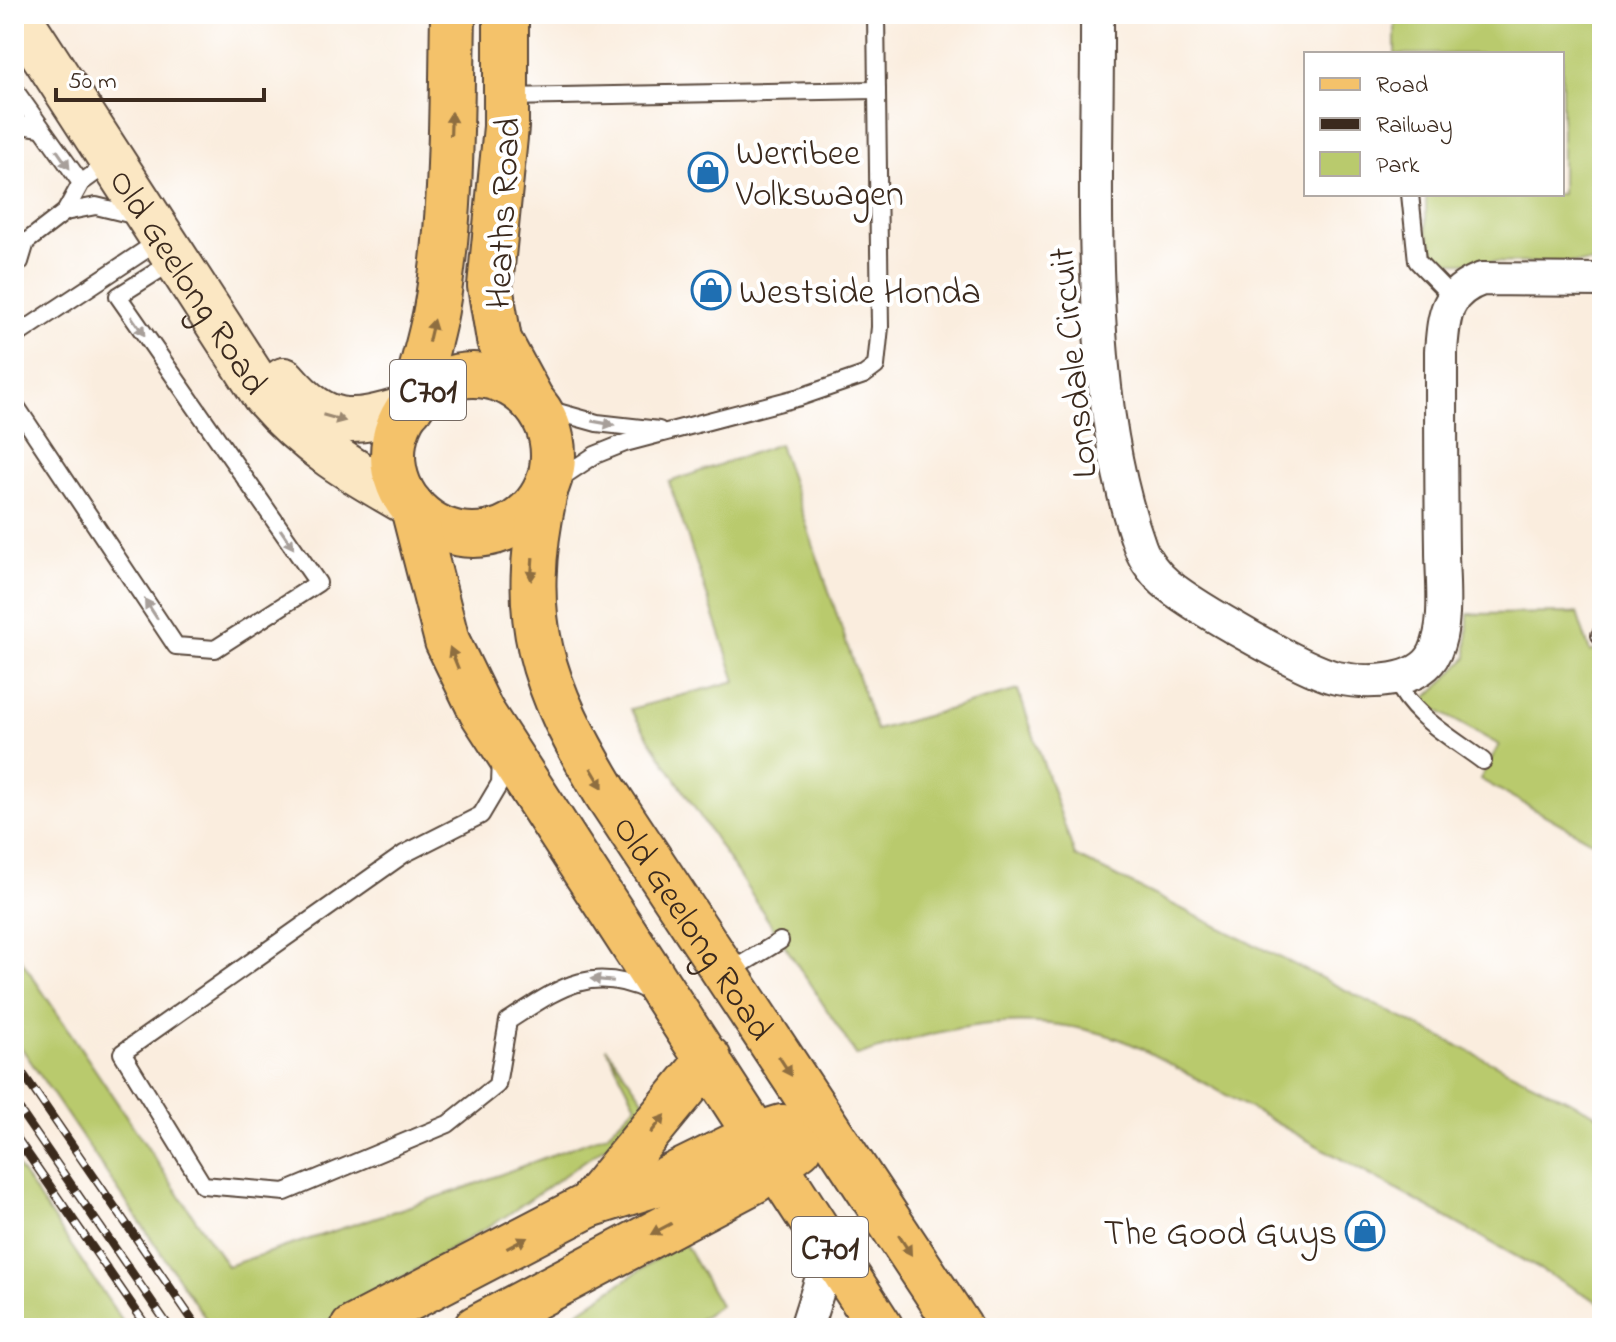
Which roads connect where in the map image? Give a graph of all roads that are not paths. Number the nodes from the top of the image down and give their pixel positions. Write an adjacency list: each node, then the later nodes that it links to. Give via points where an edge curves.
1 (17, 14): 12 (street, Old Geelong Road)
2 (50, 14): 12 (street, Old Geelong Road)
3 (453, 14): 22 (main road, Heaths Road / C701, one-way to 3, via 436,312 443,257)
4 (506, 14): 9 (main road, Heaths Road / C701)
5 (876, 14): 8 (lane)
6 (1097, 14): 26 (street, Lonsdale Circuit, via 1098,307 1117,465 1141,549 1167,585 1302,663 1355,681)
7 (14, 89): 11 (lane)
8 (877, 90): 9 (lane); 23 (lane, via 876,366 800,397)
9 (507, 97): 21 (main road, Heaths Road / C701, via 491,304 504,354)
10 (14, 124): 11 (lane)
11 (41, 128): 12 (lane, one-way to 12)
12 (111, 167): 14 (lane); 15 (street, Old Geelong Road)
13 (1410, 196): 18 (lane, via 1417,261)
14 (65, 212): 15 (lane, via 96,206); 16 (lane, via 26,242)
15 (170, 237): 19 (lane); 20 (lane, one-way to 20, via 118,296 318,583 215,649 176,646); 22 (street, Old Geelong Road, one-way to 22, via 308,405 324,416 349,422); 25 (street, Old Geelong Road, via 264,395 290,425 335,462)
16 (14, 267)
17 (1602, 280): 18 (street, via 1482,279)
18 (1452, 297): 26 (street, Lonsdale Circuit, via 1441,351 1441,623 1436,651 1424,667)
19 (14, 337)
20 (14, 403)
21 (534, 404): 22 (main road, C701, via 511,385 470,375 431,387); 23 (lane, one-way to 23, via 597,423); 24 (main road, C701, via 552,445)
22 (410, 407): 25 (main road, C701, via 393,456 398,482)
23 (672, 431): 24 (lane, via 603,451)
24 (546, 490): 25 (main road, via 519,522 483,535 444,530); 30 (main road, Old Geelong Road / C701, one-way to 30, via 532,559 532,601 543,665 559,709 606,793)
25 (411, 506): 27 (main road, Old Geelong Road / C701, one-way to 25, via 447,641)
26 (1395, 678): 28 (lane, via 1417,711)
27 (490, 727): 31 (main road, Old Geelong Road / C701); 31 (lane, one-way to 27, via 632,984 589,978 559,989 508,1021 497,1085 448,1124 285,1192 203,1185 122,1053 404,854 481,815 495,796 501,770)
28 (1483, 761)
29 (780, 941): 30 (lane)
30 (725, 974): 33 (main road, Old Geelong Road / C701, one-way to 33)
31 (674, 1007): 32 (main road, Old Geelong Road / C701)
32 (709, 1059): 34 (main road, Old Geelong Road / C701); 35 (main road, one-way to 32)
33 (819, 1118): 34 (main road); 41 (main road, Old Geelong Road / C701, one-way to 41)
34 (766, 1151): 35 (main road); 36 (main road, Old Geelong Road / C701); 38 (main road, one-way to 38)
35 (589, 1205): 37 (main road, one-way to 35)
36 (831, 1249): 39 (street); 40 (main road, Old Geelong Road / C701)
37 (353, 1328)
38 (476, 1328)
39 (806, 1328)
40 (881, 1328)
41 (960, 1328)

